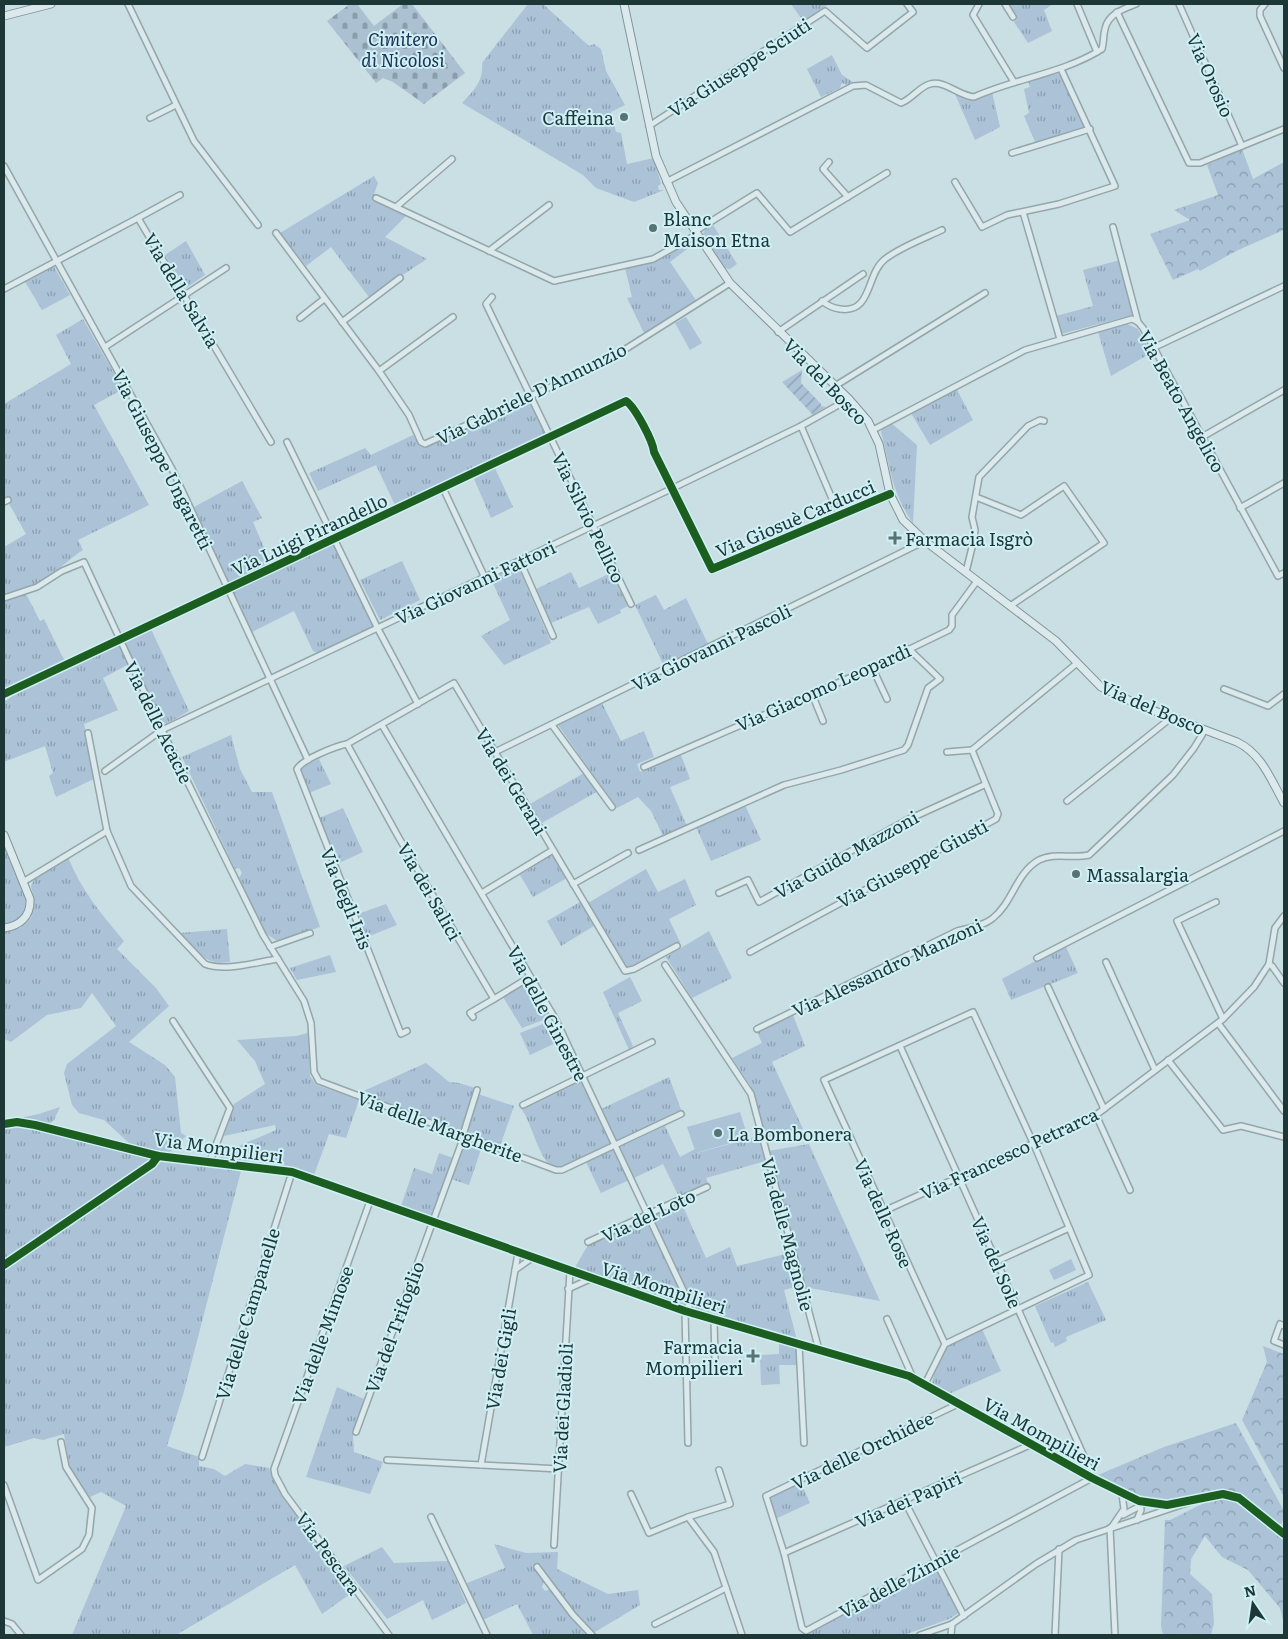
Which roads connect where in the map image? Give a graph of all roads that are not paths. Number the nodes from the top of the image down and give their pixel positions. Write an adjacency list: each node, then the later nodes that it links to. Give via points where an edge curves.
1 (51, 4): 12 (street)
2 (128, 4): 18 (street)
3 (624, 4): 20 (street, Via del Bosco)
4 (907, 4): 20 (street, Via Giuseppe Sciuti, via 913,12 867,48 825,11)
5 (979, 4): 17 (street, via 973,15)
6 (1005, 4): 13 (street)
7 (1077, 4): 14 (street)
8 (1136, 4): 11 (street)
9 (1180, 4): 23 (street, Via Orosio)
10 (1265, 4): 15 (street, via 1260,16)
11 (1117, 12): 14 (street, via 1106,24 1103,46); 23 (street, via 1189,163 1196,165)
12 (4, 16)
13 (1014, 17)
14 (1098, 52): 16 (street)
15 (1284, 68)
16 (1061, 69): 17 (street); 22 (street)
17 (1014, 82): 29 (street, via 974,97 941,84 931,84 901,103 866,85 853,86)
18 (176, 105): 19 (street); 38 (street, via 194,141)
19 (150, 118)
20 (649, 126): 29 (street, Via del Bosco)
21 (1284, 129): 23 (street)
22 (1090, 130): 24 (street); 36 (street, via 1115,186)
23 (1242, 146)
24 (1012, 153)
25 (452, 160): 35 (street)
26 (829, 162): 32 (street, via 824,169)
27 (4, 166): 44 (street, Via Giuseppe Ungaretti)
28 (887, 172): 32 (street)
29 (666, 182): 42 (street, Via del Bosco)
30 (956, 182): 36 (street, via 982,227 1007,215)
31 (180, 195): 37 (street)
32 (848, 196): 42 (street, via 790,232 757,193)
33 (376, 198): 35 (street)
34 (549, 205): 43 (street)
35 (396, 208): 43 (street)
36 (1023, 212): 61 (street)
37 (138, 218): 44 (street, Via della Salvia); 52 (street, Via della Salvia)
38 (258, 226)
39 (1113, 226): 59 (street)
40 (942, 230): 55 (street, via 883,261 875,272 864,301 856,307 846,310)
41 (276, 233): 54 (street, Via Gabriele D'Annunzio)
42 (695, 233): 43 (street, via 652,259 554,281); 48 (street, Via del Bosco)
43 (489, 251)
44 (57, 260): 50 (street, Via della Salvia); 62 (street, Via Giuseppe Ungaretti)
45 (226, 268): 52 (street)
46 (863, 274): 55 (street)
47 (400, 278): 58 (street)
48 (730, 283): 60 (street, Via del Bosco); 67 (street, Via Gabriele D'Annunzio, via 605,362)
49 (1284, 286): 63 (street)
50 (4, 289)
51 (985, 293): 65 (street)
52 (185, 294): 62 (street); 74 (street, Via della Salvia)
53 (492, 297): 67 (street, Via Silvio Pellico, via 486,304)
54 (324, 299): 57 (street); 58 (street, Via Gabriele D'Annunzio)
55 (822, 301): 60 (street)
56 (453, 316): 64 (street)
57 (300, 318)
58 (342, 322): 64 (street, Via Gabriele D'Annunzio)
59 (1138, 322): 61 (street, Via Beato Angelico, via 1126,320); 63 (street, Via Beato Angelico)
60 (778, 332): 65 (street, Via del Bosco)
61 (1060, 339): 71 (street, Via Beato Angelico, via 1025,350)
62 (105, 347): 91 (street, Via Giuseppe Ungaretti, via 172,469)
63 (1153, 348): 73 (street, Via Beato Angelico)
64 (379, 371): 67 (street, Via Gabriele D'Annunzio, via 425,444)
65 (835, 386): 68 (street, Via del Bosco)
66 (1284, 390): 73 (street)
67 (531, 396): 72 (street, Via Silvio Pellico)
68 (849, 400): 70 (street, Via Giovanni Fattori); 71 (street, Via del Bosco)
69 (1044, 421): 80 (street, via 1028,426 980,477)
70 (801, 426): 78 (street, Via Giovanni Fattori); 82 (street)
71 (873, 430): 79 (street, Via del Bosco, via 882,454)
72 (550, 437): 77 (street, Via Luigi Pirandello); 78 (street, Via Luigi Pirandello, via 626,401 649,434 654,452); 83 (street, Via Silvio Pellico)
73 (1202, 437): 81 (street, Via Beato Angelico)
74 (271, 442)
75 (287, 442): 84 (street)
76 (1284, 483): 81 (street)
77 (443, 488): 84 (street, Via Luigi Pirandello); 89 (street)
78 (673, 488): 82 (street, Via Giosuè Carducci, via 712,568); 83 (street, Via Giovanni Fattori)
79 (890, 494): 82 (street, Via Giosuè Carducci); 85 (street, Via del Bosco, via 903,520)
80 (976, 497): 87 (street, via 972,517 974,538); 94 (street, via 1021,516 1064,486 1104,542)
81 (1240, 508): 88 (street, Via Beato Angelico, via 1278,576)
82 (839, 515)
83 (593, 526): 86 (street, Via Giovanni Fattori); 93 (street, Via Silvio Pellico)
84 (334, 538): 91 (street, Via Luigi Pirandello); 95 (street)
85 (925, 541): 87 (street, Via del Bosco); 110 (street, Via Giovanni Pascoli)
86 (520, 561): 89 (street, Via Giovanni Fattori); 96 (street)
87 (966, 572): 90 (street, Via del Bosco)
88 (1284, 573)
89 (485, 578): 95 (street, Via Giovanni Fattori)
90 (977, 581): 94 (street, Via del Bosco); 98 (street, Via Giacomo Leopardi, via 952,615 949,630)
91 (226, 589): 97 (street, Via Luigi Pirandello); 101 (street, Via Giuseppe Ungaretti)
92 (4, 598): 97 (street, Via delle Acacie, via 37,587 84,562)
93 (631, 604)
94 (1010, 606): 99 (street, Via del Bosco, via 1056,640)
95 (378, 629): 101 (street, Via Giovanni Fattori); 107 (street)
96 (554, 636)
97 (120, 640): 103 (street, Via Luigi Pirandello); 112 (street, Via delle Acacie)
98 (909, 649): 100 (street, Via Giacomo Leopardi); 130 (street, via 940,679 928,688 904,750 784,785)
99 (1076, 664): 108 (street, Via del Bosco, via 1093,682 1110,693); 116 (street)
100 (872, 667): 104 (street, Via Giacomo Leopardi); 106 (street)
101 (271, 678): 112 (street, Via Giovanni Fattori); 119 (street, Via Giuseppe Ungaretti)
102 (1224, 689): 105 (street, via 1268,706)
103 (4, 694)
104 (812, 694): 109 (street); 120 (street, Via Giacomo Leopardi)
105 (1284, 694)
106 (886, 699)
107 (418, 704): 111 (street, Via dei Gerani); 117 (street, Via dei Gerani, via 454,683)
108 (1172, 717): 113 (street, Via del Bosco); 123 (street)
109 (823, 721)
110 (552, 724): 117 (street, Via Giovanni Pascoli); 125 (street)
111 (382, 725): 115 (street, Via dei Gerani); 135 (street, Via delle Ginestre)
112 (162, 730): 121 (street, Via Giovanni Fattori); 141 (street, Via delle Acacie)
113 (1205, 730): 124 (street, Via del Bosco, via 1244,746 1256,755); 155 (street, Via Alessandro Manzoni, via 1173,775 1089,855 1041,859 1026,870 994,918 957,931)
114 (88, 734): 127 (street)
115 (347, 744): 119 (street, Via dei Gerani); 151 (street, Via dei Salici)
116 (972, 750): 118 (street); 122 (street, Via Giuseppe Giusti)
117 (496, 752): 129 (street, Via dei Gerani)
118 (947, 752)
119 (308, 760): 156 (street, Via degli Iris, via 299,765 297,773 401,1034)
120 (644, 767)
121 (105, 771)
122 (984, 785): 134 (street, Via Guido Mazzoni, via 907,820 760,902 748,880); 142 (street, Via Giuseppe Giusti, via 998,814 996,818)
123 (1067, 801)
124 (1284, 804)
125 (612, 807)
126 (1284, 831): 143 (street)
127 (107, 832): 132 (street); 144 (street, via 130,886 205,964 213,967)
128 (4, 835): 132 (street)
129 (553, 850): 133 (street, Via dei Gerani); 135 (street)
130 (639, 850)
131 (628, 853): 133 (street)
132 (23, 882): 138 (street, via 30,907 27,915 17,925)
133 (573, 884): 140 (street, Via dei Gerani, via 625,971)
134 (719, 893)
135 (482, 894): 148 (street, Via delle Ginestre)
136 (1216, 902): 153 (street, via 1177,921)
137 (1284, 916): 146 (street, Via Francesco Petrarca, via 1275,928)
138 (4, 928)
139 (310, 933): 141 (street)
140 (677, 946)
141 (270, 947): 144 (street, Via delle Acacie)
142 (750, 952)
143 (1037, 958)
144 (278, 959): 169 (street, Via delle Margherite, via 308,1010 314,1072 319,1081)
145 (1106, 962): 160 (street)
146 (1269, 964): 149 (street); 153 (street, Via Francesco Petrarca, via 1254,987)
147 (665, 965): 201 (street, Via delle Magnolie, via 751,1094)
148 (530, 977): 151 (street); 161 (street, Via delle Ginestre, via 556,1020)
149 (1284, 983)
150 (1048, 987): 164 (street)
151 (494, 999): 152 (street, via 470,1013)
152 (473, 1017)
153 (1220, 1021): 159 (street, Via Francesco Petrarca); 165 (street)
154 (173, 1022): 174 (street, via 230,1108)
155 (757, 1028)
156 (407, 1031)
157 (652, 1042): 161 (street)
158 (900, 1046): 171 (street, Via delle Rose, via 973,1012); 176 (street, Via del Sole); 180 (street, Via delle Rose, via 824,1080)
159 (1168, 1060): 160 (street, Via Francesco Petrarca); 170 (street, via 1223,1130 1241,1126)
160 (1155, 1070): 164 (street, Via Francesco Petrarca)
161 (582, 1076): 163 (street); 172 (street, Via delle Ginestre)
162 (477, 1090): 169 (street, Via del Trifoglio)
163 (523, 1104)
164 (1104, 1109): 167 (street, Via Francesco Petrarca)
165 (1284, 1111)
166 (681, 1114): 172 (street, Via delle Margherite)
167 (1096, 1115): 171 (street, Via Francesco Petrarca); 178 (street)
168 (4, 1124): 173 (street, Via Mompilieri, via 35,1125)
169 (463, 1135): 172 (street, Via delle Margherite, via 556,1170); 182 (street, Via del Trifoglio)
170 (1284, 1137)
171 (1034, 1144): 176 (street, Via Francesco Petrarca); 183 (street)
172 (614, 1146): 181 (street, Via delle Ginestre)
173 (158, 1156): 174 (street, Via Mompilieri); 188 (street, via 152,1164)
174 (210, 1161): 175 (street, Via Mompilieri)
175 (292, 1172): 179 (street, Via Mompilieri); 211 (street, Via delle Campanelle)
176 (959, 1177): 180 (street, Via Francesco Petrarca); 187 (street, Via del Sole)
177 (707, 1187): 181 (street, Via del Loto)
178 (1130, 1190)
179 (370, 1201): 182 (street, Via Mompilieri); 214 (street, Via delle Mimose)
180 (884, 1211): 198 (street, Via delle Rose)
181 (648, 1214): 184 (street, Via del Loto); 194 (street, Via delle Ginestre, via 685,1294)
182 (432, 1223): 185 (street, Via Mompilieri); 206 (street, Via del Trifoglio)
183 (1069, 1228): 187 (street); 193 (street, via 1089,1275)
184 (588, 1242)
185 (518, 1254): 186 (street, Via Mompilieri); 189 (street, Via dei Gigli)
186 (532, 1258): 189 (street); 190 (street, Via Mompilieri)
187 (997, 1262): 193 (street, Via del Sole)
188 (4, 1265)
189 (515, 1270): 213 (street, Via dei Gigli)
190 (570, 1271): 191 (street, Via Mompilieri); 192 (street, Via dei Gladioli)
191 (590, 1279): 192 (street); 194 (street, Via Mompilieri)
192 (568, 1289): 215 (street, Via dei Gladioli)
193 (1018, 1308): 198 (street); 217 (street, Via del Sole)
194 (688, 1312): 196 (street, Via Mompilieri); 208 (street, Via delle Ginestre)
195 (887, 1319): 203 (street)
196 (714, 1320): 200 (street, Via Mompilieri); 202 (street)
197 (1284, 1326): 199 (street, via 1280,1324 1274,1341)
198 (945, 1344): 204 (street)
199 (1284, 1344)
200 (800, 1345): 201 (street, Via Mompilieri); 209 (street)
201 (819, 1350): 203 (street, Via Mompilieri)
202 (715, 1360)
203 (913, 1378): 204 (street, Via Mompilieri)
204 (925, 1384): 205 (street, Via Mompilieri)
205 (958, 1404): 210 (street, Via Mompilieri); 221 (street, Via delle Orchidee)
206 (356, 1432)
207 (61, 1442): 218 (street, via 66,1467 92,1508 89,1535 82,1549 38,1580)
208 (688, 1443)
209 (804, 1443)
210 (1032, 1444): 217 (street, Via Mompilieri); 222 (street, Via dei Papiri)
211 (202, 1457)
212 (388, 1460): 213 (street)
213 (481, 1465): 215 (street)
214 (274, 1469): 242 (street, Via Pescara, via 285,1494)
215 (558, 1469): 231 (street, Via dei Gladioli)
216 (719, 1470): 227 (street, via 730,1504)
217 (1092, 1478): 220 (street, Via Mompilieri); 234 (street, Via delle Zinnie)
218 (4, 1485)
219 (631, 1494): 227 (street, via 649,1533)
220 (1122, 1494): 224 (street, Via Mompilieri); 225 (street, via 1124,1509)
221 (766, 1496): 233 (street, Via delle Zinnie)
222 (904, 1500): 233 (street, Via dei Papiri); 234 (street)
223 (1197, 1500): 224 (street, Via Mompilieri, via 1167,1505); 228 (street); 230 (street, Via Mompilieri, via 1215,1494 1231,1494)
224 (1142, 1503): 225 (street); 228 (street)
225 (1121, 1516): 229 (street)
226 (431, 1517): 243 (street)
227 (688, 1517): 236 (street, via 714,1552)
228 (1137, 1521): 229 (street)
229 (1110, 1528): 232 (street); 249 (street)
230 (1284, 1534)
231 (554, 1545)
232 (1059, 1549): 237 (street); 248 (street)
233 (784, 1553): 234 (street, Via delle Zinnie, via 802,1628 806,1631)
234 (936, 1561): 237 (street)
235 (537, 1567): 244 (street)
236 (726, 1588): 239 (street); 245 (street)
237 (964, 1616): 240 (street)
238 (4, 1621): 241 (street, via 12,1624)
239 (655, 1624)
240 (952, 1624): 246 (street); 247 (street)
241 (22, 1635)
242 (389, 1635)
243 (487, 1635)
244 (592, 1635)
245 (742, 1635)
246 (920, 1635)
247 (951, 1635)
248 (1056, 1635)
249 (1115, 1635)

